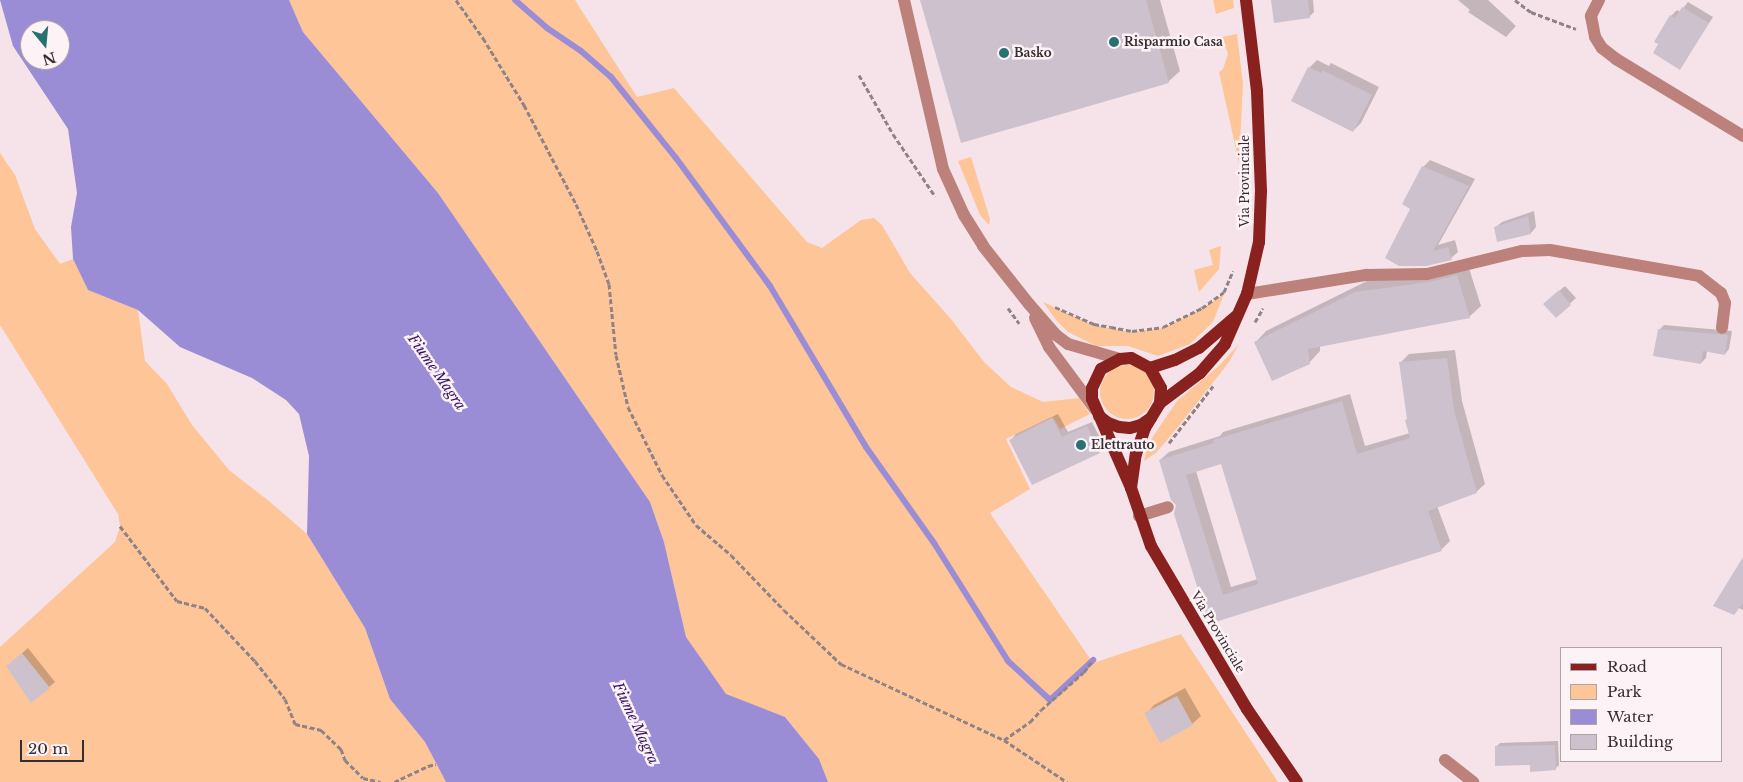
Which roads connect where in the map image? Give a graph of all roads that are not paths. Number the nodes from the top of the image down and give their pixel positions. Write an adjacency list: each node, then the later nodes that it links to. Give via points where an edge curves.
1 (904, 0): 6 (street, via 943,169 964,215 983,246)
2 (1246, 0): 5 (main road, Via Provinciale, via 1256,91 1261,191 1258,242)
3 (1599, 0): 4 (street, via 1591,16 1602,48)
4 (1743, 136)
5 (1247, 294): 7 (main road, Via Provinciale); 8 (street, via 1366,275 1427,274 1522,251 1550,250 1699,276 1721,293 1725,303)
6 (1028, 304): 9 (street, via 1068,344); 12 (street, via 1049,347)
7 (1237, 315): 10 (main road, Via Provinciale, via 1199,348); 11 (main road, via 1225,344 1211,362)
8 (1722, 328)
9 (1120, 359): 10 (main road, via 1136,360); 12 (main road, Via Provinciale, via 1101,368 1095,378 1092,388)
10 (1150, 368): 11 (main road, via 1161,388)
11 (1160, 403): 13 (main road, Via Provinciale)
12 (1097, 412): 13 (main road, via 1119,428 1141,425); 14 (main road, Via Provinciale)
13 (1151, 418): 14 (main road, Via Provinciale, via 1136,454)
14 (1131, 488): 16 (main road, Via Provinciale)
15 (1168, 507): 16 (street)
16 (1139, 516): 18 (main road, Via Provinciale, via 1156,554 1242,700)
17 (1445, 760): 19 (street)
18 (1297, 782)
19 (1474, 782)

